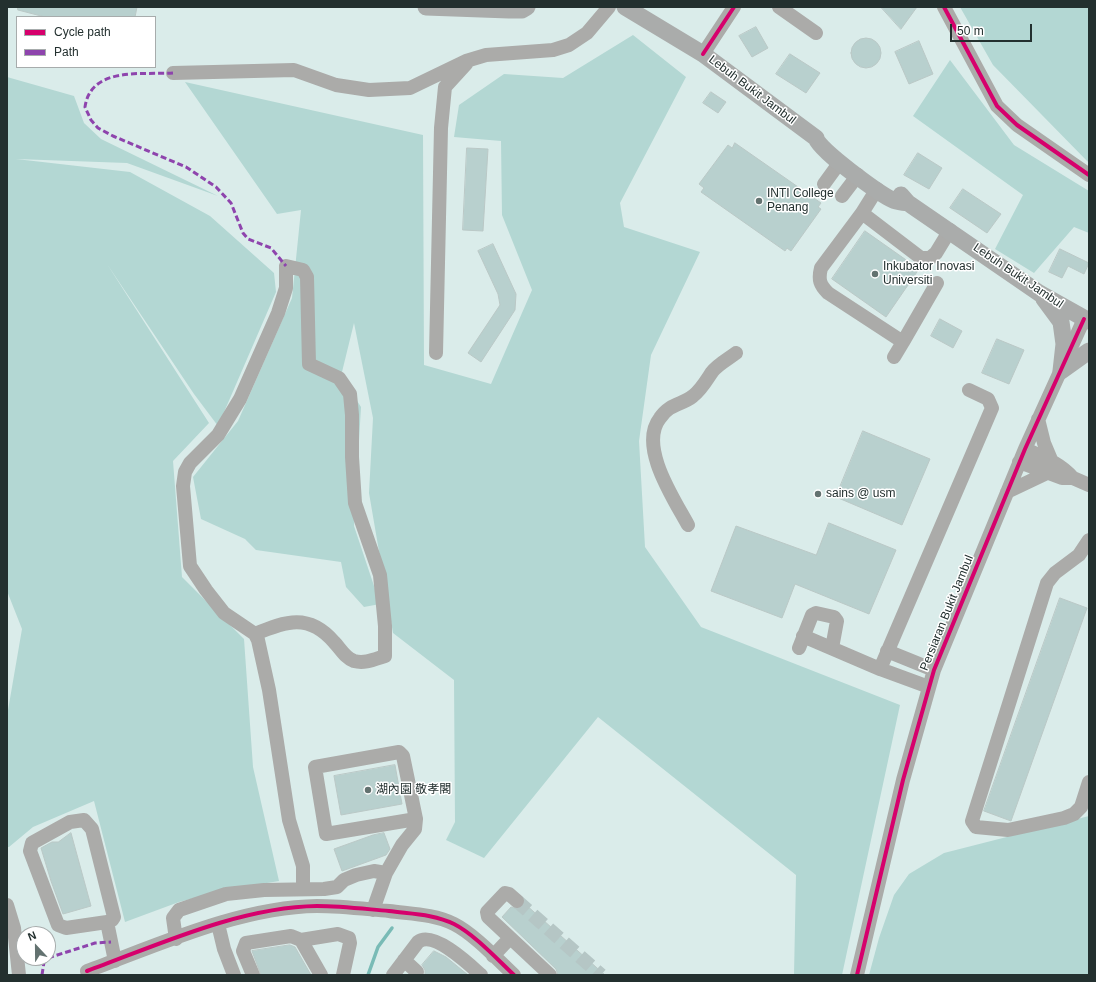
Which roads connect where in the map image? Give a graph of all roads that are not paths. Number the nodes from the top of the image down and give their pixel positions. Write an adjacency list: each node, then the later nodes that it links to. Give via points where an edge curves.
1 (426, 7): 2 (main road, via 522,10)
2 (527, 7)
3 (609, 7): 10 (street, via 587,33 569,45 553,50 486,55)
4 (625, 7): 9 (main road, Lebuh Bukit Jambul)
5 (734, 7): 9 (street)
6 (779, 7): 8 (street)
7 (944, 7): 15 (street, via 997,106 1017,125)
8 (816, 33)
9 (703, 54): 12 (main road, Lebuh Bukit Jambul)
10 (471, 60): 11 (street, via 421,84 393,90 369,90 336,85 294,70); 27 (street, via 445,87 441,128)
11 (173, 73)
12 (816, 138): 13 (main road, Lebuh Bukit Jambul, via 822,149); 19 (main road, Lebuh Bukit Jambul, via 829,141 899,193)
13 (840, 162): 14 (main road, Lebuh Bukit Jambul); 16 (street)
14 (858, 175): 17 (main road, Lebuh Bukit Jambul); 18 (street)
15 (1089, 175)
16 (824, 184)
17 (877, 189): 19 (main road, Lebuh Bukit Jambul, via 893,200); 20 (street)
18 (842, 196)
19 (908, 203): 21 (main road, Lebuh Bukit Jambul)
20 (862, 213): 21 (street, via 921,258 930,258 936,253); 25 (street, via 821,268 820,282 828,293)
21 (950, 230): 23 (main road, Lebuh Bukit Jambul)
22 (937, 283): 25 (street)
23 (1039, 293): 24 (main road, Lebuh Bukit Jambul); 30 (main road, via 1061,322 1064,344)
24 (1086, 320): 30 (street, Persiaran Bukit Jambul)
25 (903, 342): 29 (street)
26 (1089, 351): 30 (main road)
27 (436, 353)
28 (736, 353): 37 (street, via 712,371 706,383 692,397 674,404 659,418 653,432 655,454 662,476)
29 (894, 357)
30 (1061, 371): 32 (street, Persiaran Bukit Jambul)
31 (969, 390): 41 (street, via 988,399 992,408)
32 (1038, 419): 33 (street, Persiaran Bukit Jambul); 34 (street)
33 (1022, 456): 34 (street); 36 (street, Persiaran Bukit Jambul)
34 (1050, 467): 35 (street, via 1062,478 1074,478); 36 (street)
35 (1089, 485)
36 (1007, 492): 43 (street, Persiaran Bukit Jambul)
37 (688, 525)
38 (1089, 540): 45 (street, via 1079,555 1055,573 1047,583 972,821 976,827 1008,830 1064,818 1082,807)
39 (256, 634): 39 (street, via 278,624 303,622 312,624 323,632 355,661 366,662 385,656 380,575 355,503 350,394 339,378 309,364 307,276 303,270 286,266 286,288 278,313 243,392 218,435 190,463 185,472 183,486 190,566 224,613); 48 (street, via 269,690 290,820 303,866)
40 (832, 648): 40 (street, via 837,621 834,617 816,613 812,615 801,642); 42 (street)
41 (887, 651): 42 (street); 43 (street)
42 (880, 669): 44 (street)
43 (934, 670): 44 (street, Persiaran Bukit Jambul)
44 (929, 687): 71 (street, Persiaran Bukit Jambul, via 903,780)
45 (1089, 782)
46 (416, 819): 46 (street, via 402,753 315,768 326,834); 47 (street, via 415,829)
47 (386, 873): 48 (street, via 374,871 356,875 344,880 337,887); 51 (street)
48 (303, 889): 55 (street, via 226,894 179,910 173,918)
49 (517, 901): 54 (street, via 505,893 487,912 488,917)
50 (7, 905): 62 (street, via 14,928)
51 (373, 910): 53 (street, via 316,906 273,911); 57 (street, via 444,919 456,925)
52 (107, 922): 52 (street, via 66,928 58,925 30,851 32,843 70,822 84,820 92,829 114,917); 59 (street)
53 (218, 924): 55 (street); 63 (street)
54 (510, 938): 57 (street); 70 (street)
55 (176, 939): 59 (street)
56 (301, 940): 64 (street, via 291,936 246,943 243,951); 65 (street); 66 (street, via 338,934 349,938)
57 (493, 956): 69 (street)
58 (404, 960): 61 (street); 67 (street); 68 (street, via 420,940 432,941 452,950)
59 (115, 961): 60 (street)
60 (87, 971)
61 (417, 972)
62 (19, 975)
63 (234, 975)
64 (254, 975)
65 (321, 975)
66 (343, 975)
67 (393, 975)
68 (481, 975)
69 (514, 975)
70 (550, 975)
71 (857, 975)

